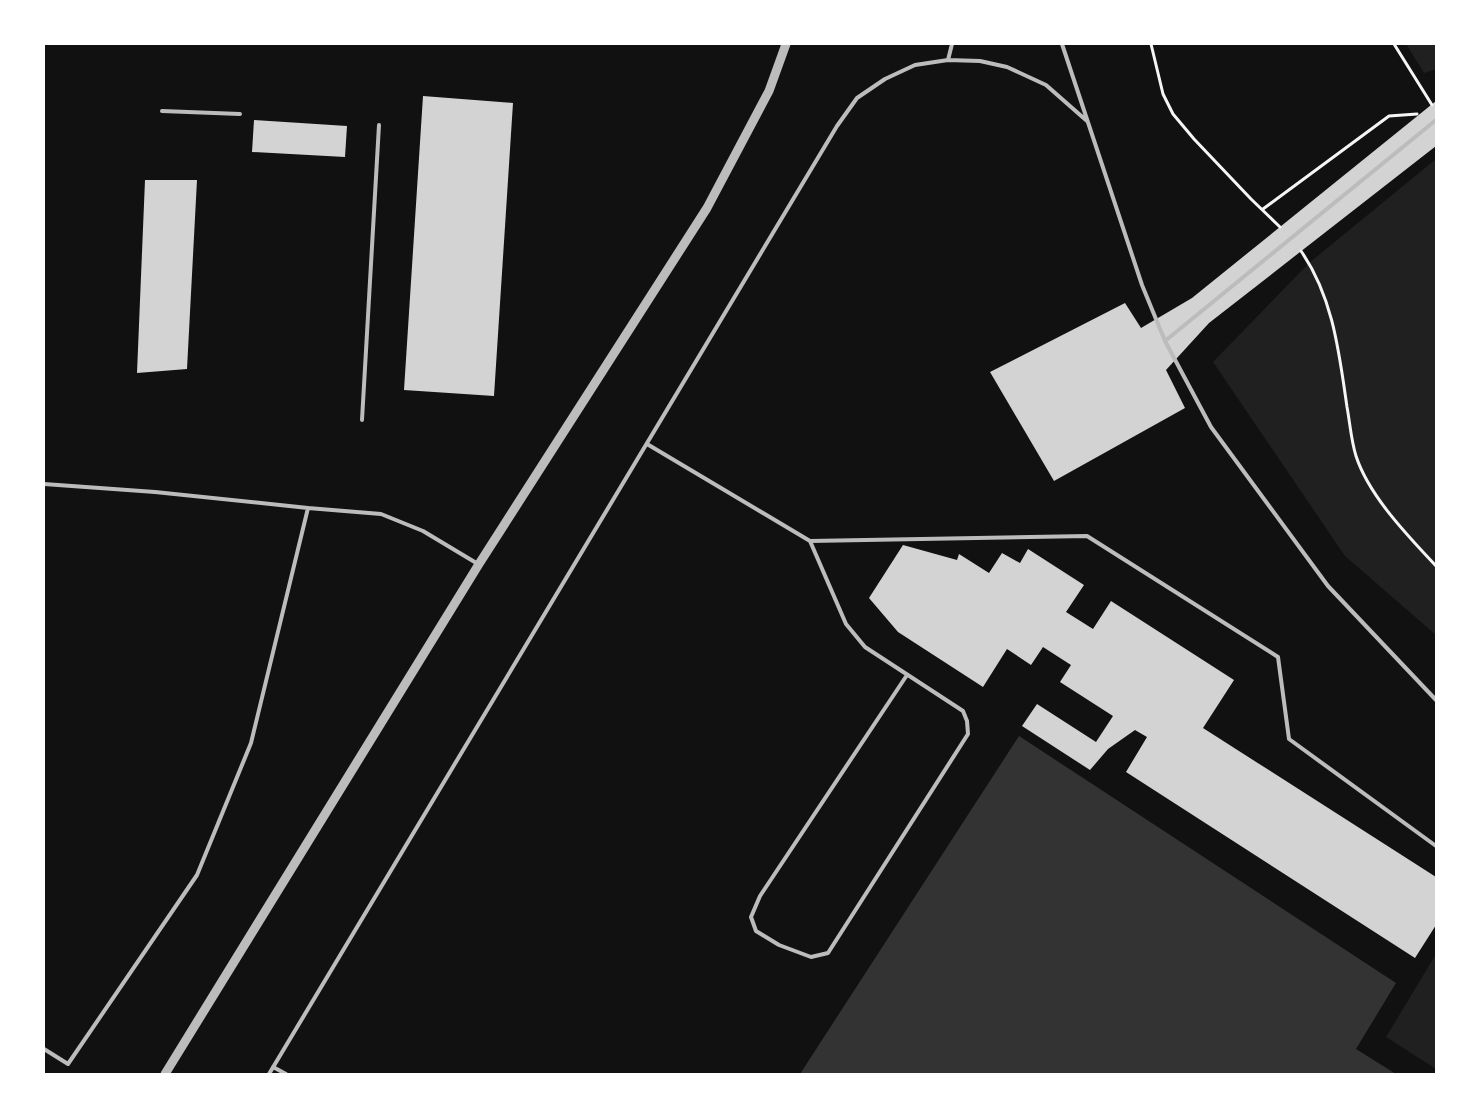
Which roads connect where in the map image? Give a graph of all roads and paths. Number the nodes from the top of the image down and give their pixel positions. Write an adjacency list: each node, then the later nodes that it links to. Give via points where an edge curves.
1 (786, 44): 23 (street, via 769,91 707,208)
2 (952, 44): 6 (lane)
3 (1062, 44): 12 (lane)
4 (1151, 44): 14 (path, via 1163,94 1173,114)
5 (1394, 44): 8 (path)
6 (948, 60): 12 (lane, via 980,61 1007,67 1046,85); 19 (lane, via 915,65 885,79 857,98)
7 (162, 111): 9 (lane)
8 (1436, 111)
9 (240, 114)
10 (1418, 114): 14 (path, via 1390,116)
11 (1436, 120): 17 (lane)
12 (1087, 121): 17 (lane, via 1142,285)
13 (379, 125): 18 (lane)
14 (1263, 210): 15 (path)
15 (1283, 230)
16 (1300, 250): 24 (path, via 1320,284 1335,331 1355,455 1368,483 1407,535)
17 (1165, 341): 26 (lane, via 1211,427 1328,586)
18 (362, 420)
19 (646, 444): 22 (lane); 29 (lane)
20 (44, 484): 21 (lane)
21 (308, 508): 23 (lane, via 380,514 423,531); 28 (lane, via 250,743 196,875 68,1064)
22 (810, 541): 25 (lane, via 846,624 865,647); 27 (lane, via 1087,536 1278,657 1289,739)
23 (478, 564): 30 (street)
24 (1436, 566)
25 (907, 674): 25 (lane, via 963,711 968,734 828,953 811,957 779,945 756,931 751,917 760,896)
26 (1436, 700)
27 (1436, 846)
28 (44, 1050)
29 (273, 1067): 31 (lane); 32 (lane)
30 (165, 1074)
31 (269, 1074)
32 (286, 1074)

